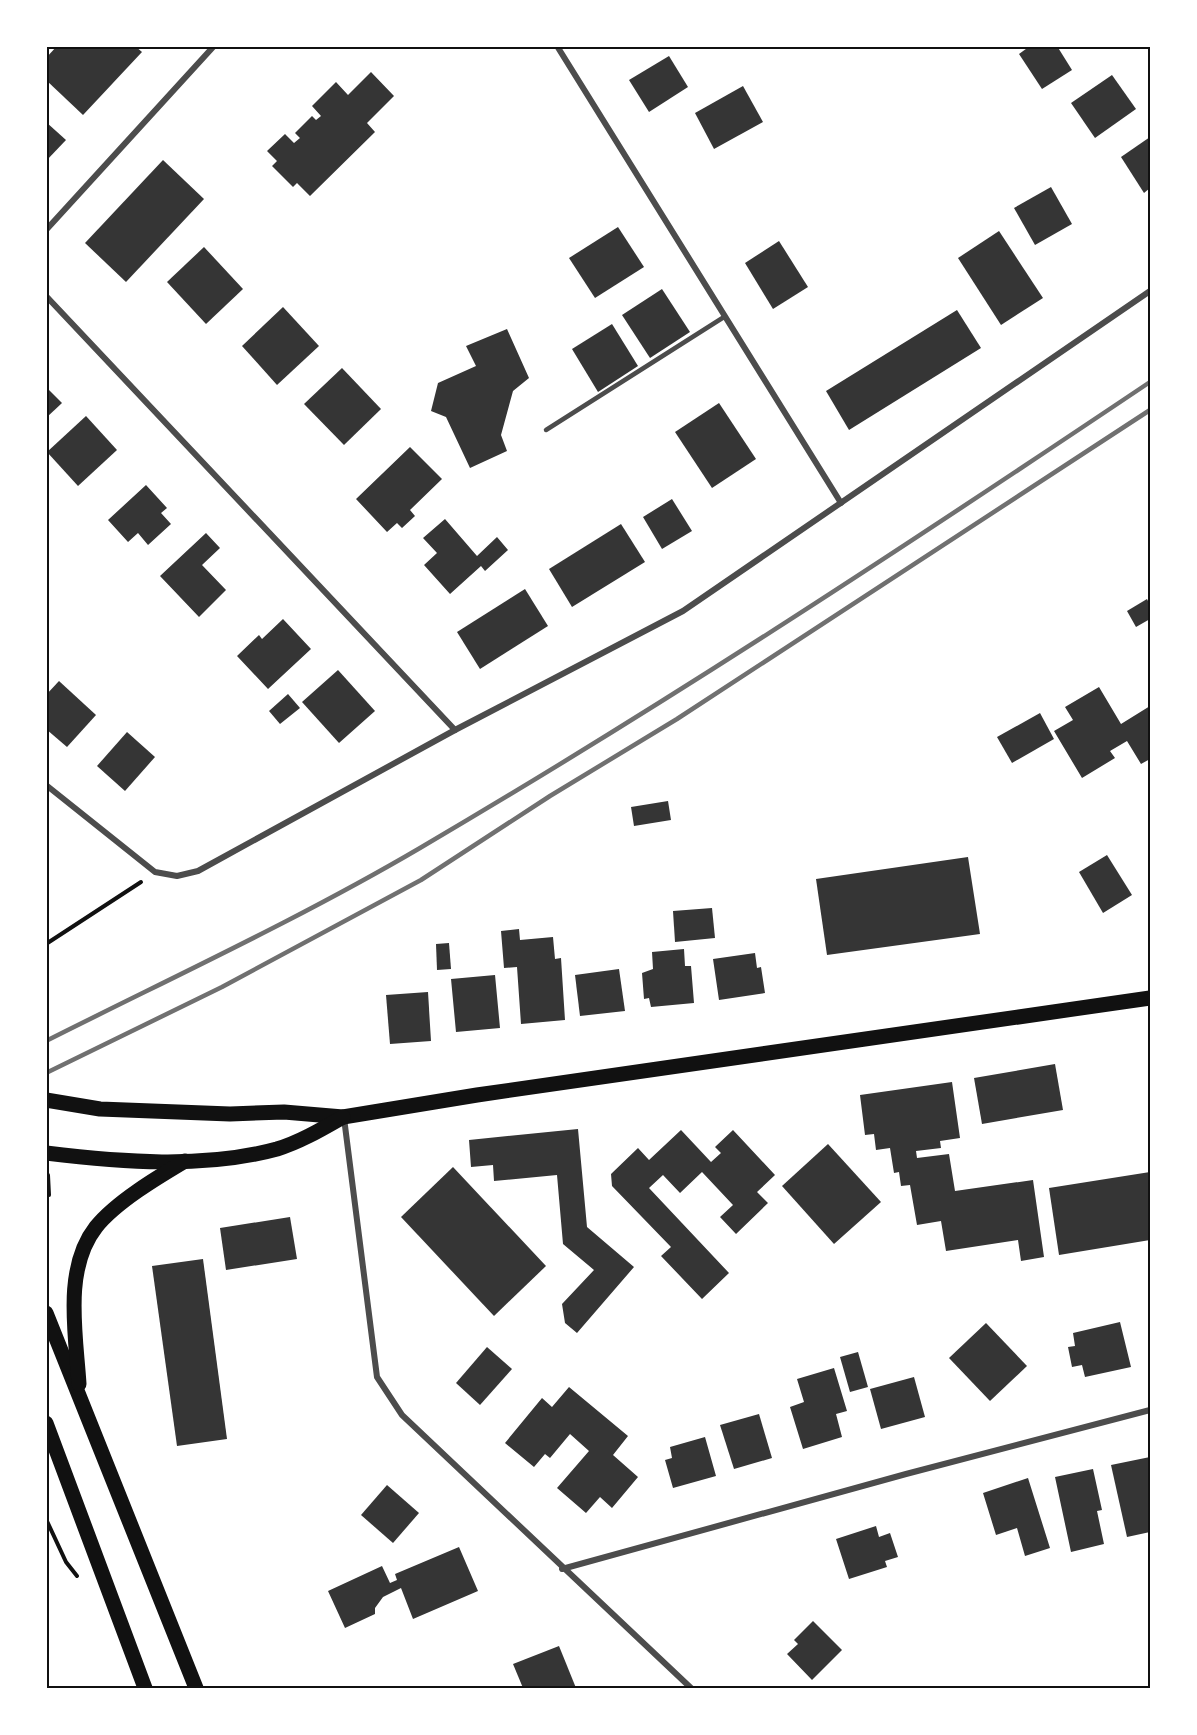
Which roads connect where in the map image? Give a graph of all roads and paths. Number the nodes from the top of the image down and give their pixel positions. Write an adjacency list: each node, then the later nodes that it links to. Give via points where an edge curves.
1 (214, 46): 3 (street)
2 (557, 46): 6 (street)
3 (46, 230)
4 (1150, 291): 8 (street)
5 (46, 296): 9 (street)
6 (724, 317): 7 (lane); 8 (street)
7 (546, 430)
8 (841, 503): 9 (street, via 683,611)
9 (454, 730): 11 (street, via 198,871 177,876)
10 (46, 784): 11 (street)
11 (155, 872): 12 (path)
12 (46, 944)
13 (1150, 998): 15 (main road)
14 (46, 1100): 15 (main road, via 100,1109 284,1112)
15 (344, 1117): 17 (main road, via 278,1149); 24 (street, via 377,1377 402,1415)
16 (46, 1154): 17 (main road)
17 (184, 1161): 19 (main road, via 149,1182 96,1227 80,1261 74,1308)
18 (46, 1313): 19 (main road)
19 (80, 1402): 26 (main road)
20 (1150, 1410): 24 (street)
21 (46, 1423): 25 (main road)
22 (46, 1519): 23 (path)
23 (66, 1562)
24 (562, 1569): 27 (street)
25 (146, 1689)
26 (196, 1689)
27 (691, 1689)

